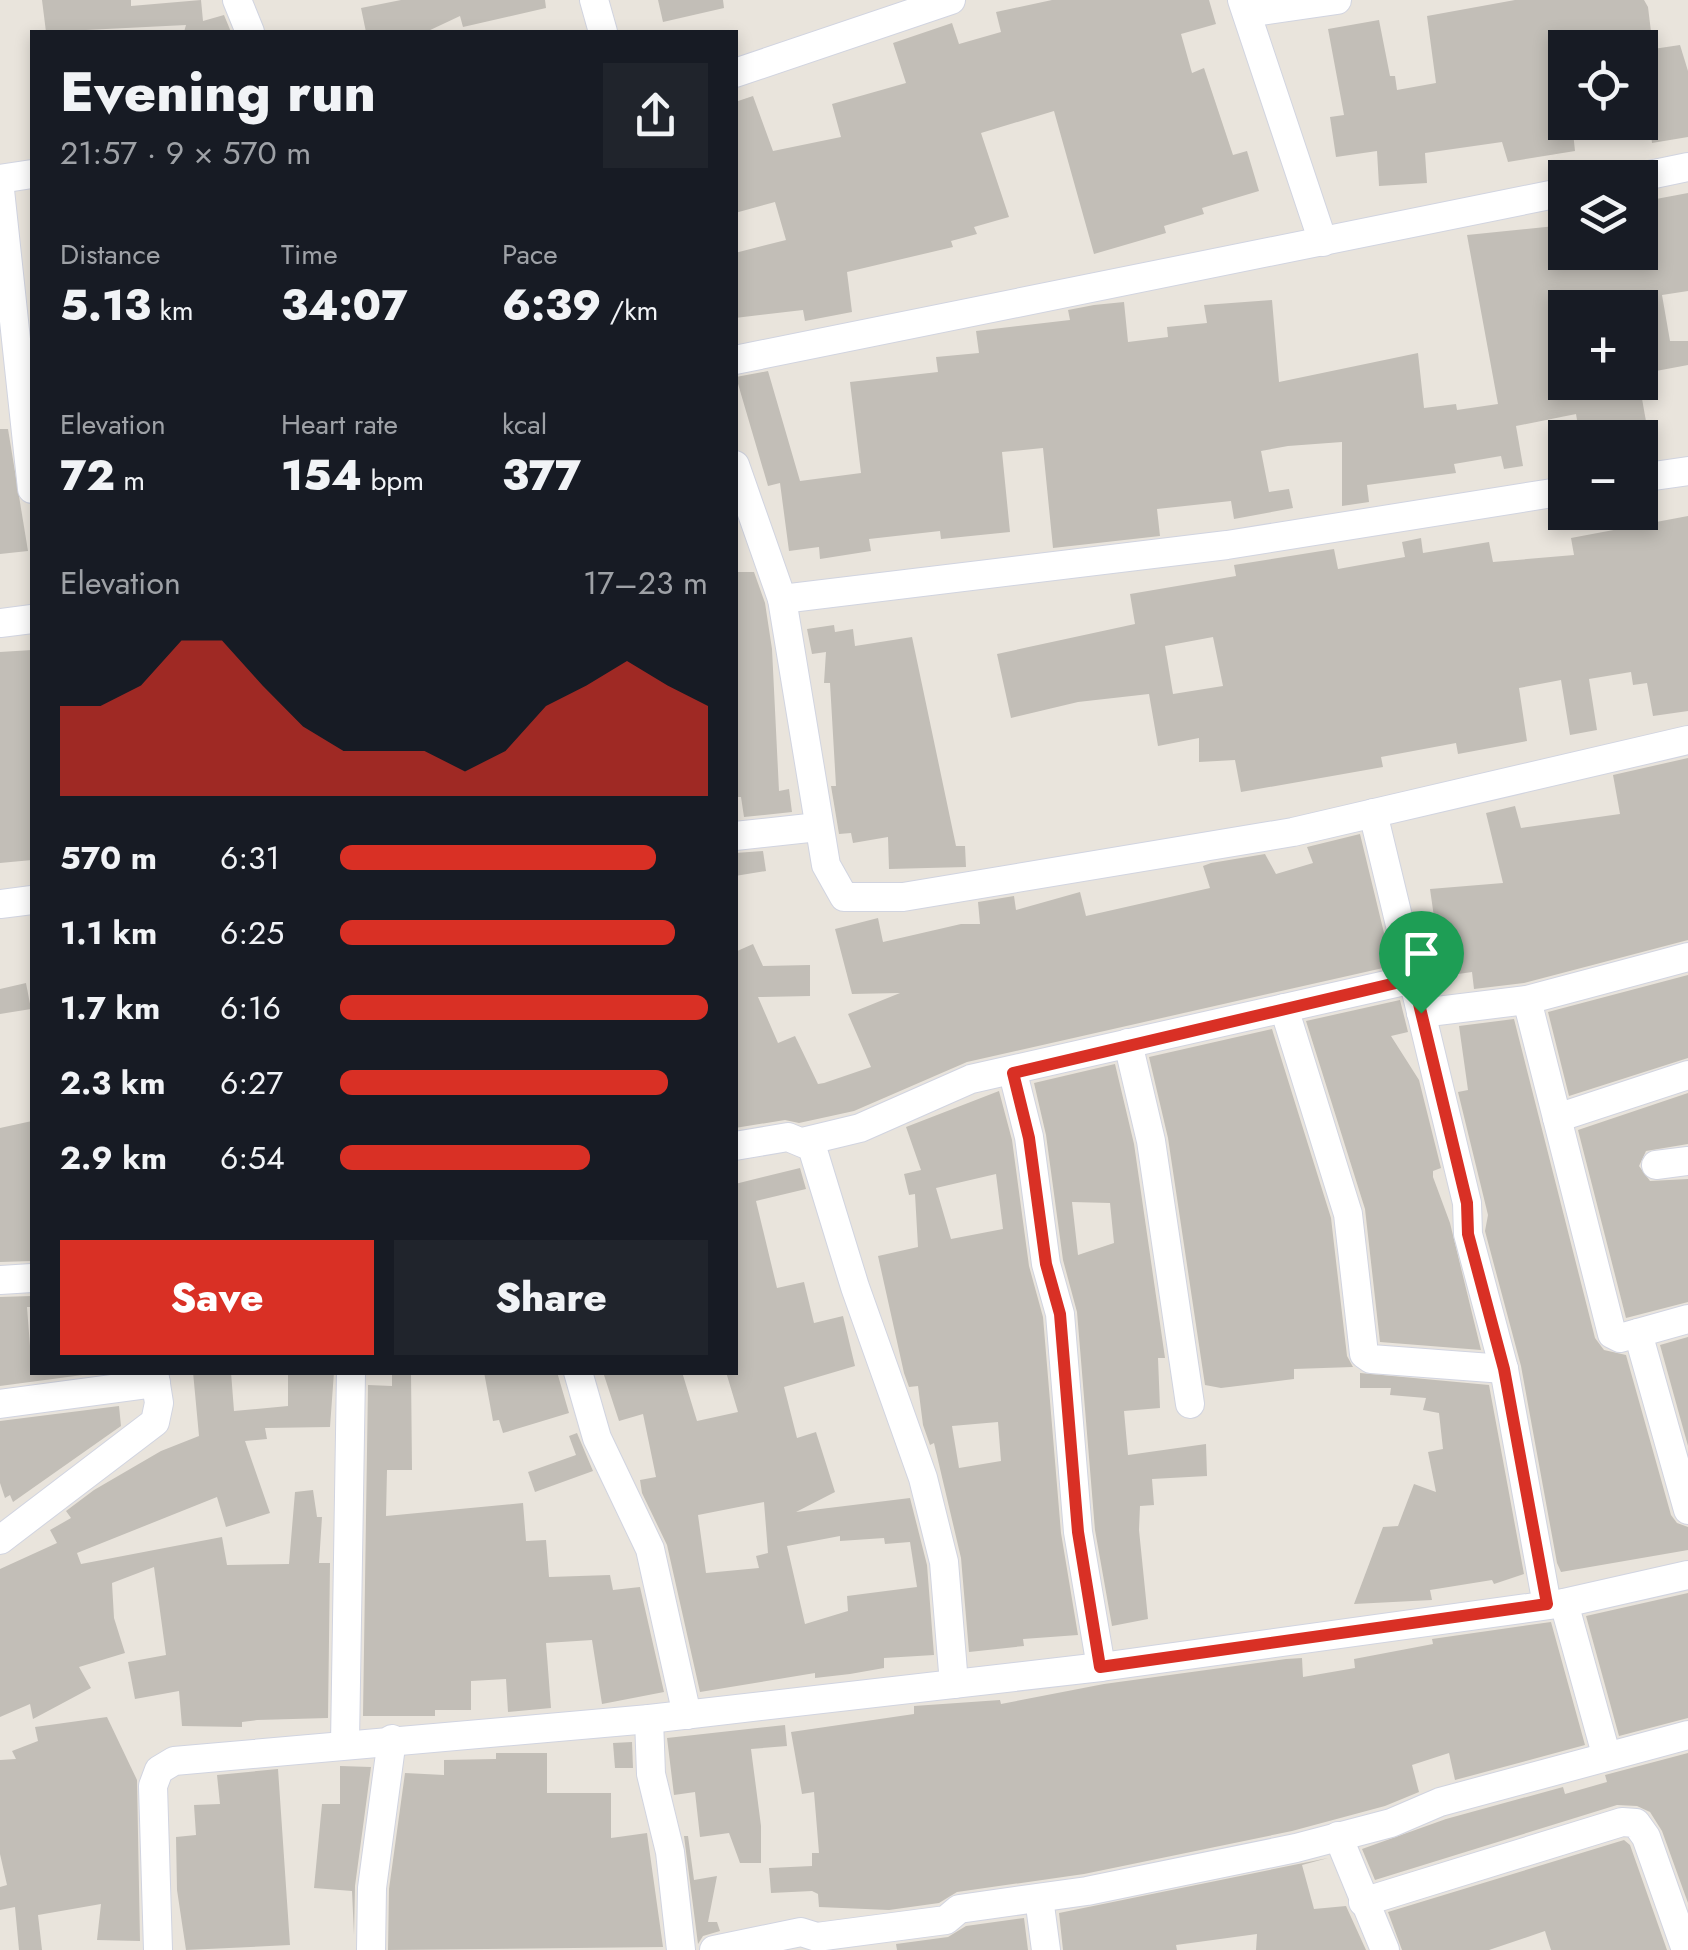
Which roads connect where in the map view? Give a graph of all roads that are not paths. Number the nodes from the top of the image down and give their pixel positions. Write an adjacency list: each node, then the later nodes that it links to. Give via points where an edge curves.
1 (238, 0): 6 (street)
2 (594, 0): 7 (street)
3 (951, 0): 8 (street)
4 (1337, 0): 5 (street)
5 (1244, 7): 15 (street)
6 (249, 30)
7 (602, 30)
8 (738, 72)
9 (1688, 166): 10 (street)
10 (1658, 173)
11 (30, 174): 12 (street)
12 (0, 179)
13 (0, 190): 17 (street)
14 (1548, 196): 15 (street)
15 (1323, 242): 16 (street)
16 (738, 359)
17 (30, 471)
18 (1688, 471): 19 (street)
19 (1658, 475)
20 (738, 484): 22 (street)
21 (1548, 493): 23 (street, via 1226,545)
22 (746, 536): 23 (street)
23 (782, 599): 28 (street)
24 (30, 619): 25 (street)
25 (0, 623)
26 (1688, 740): 27 (street)
27 (1374, 813): 28 (street, via 904,897 844,896 826,865); 33 (street)
28 (818, 827): 29 (street)
29 (738, 836)
30 (30, 900): 31 (street)
31 (0, 904)
32 (1688, 956): 34 (street)
33 (1413, 979): 35 (street); 36 (street)
34 (1527, 1000): 36 (street); 40 (street)
35 (1284, 1008): 37 (street); 49 (street, via 1348,1214 1364,1354)
36 (1421, 1013): 49 (street)
37 (1128, 1043): 38 (street); 54 (street, via 1151,1141)
38 (1013, 1073): 41 (street, via 971,1080 860,1128); 59 (street, via 1060,1314 1078,1532)
39 (1688, 1075): 40 (street)
40 (1556, 1118): 48 (street, via 1612,1334)
41 (806, 1141): 42 (street, via 788,1136); 60 (street, via 924,1478 944,1562)
42 (738, 1145)
43 (1688, 1161): 44 (street)
44 (1656, 1166)
45 (30, 1278): 46 (street)
46 (0, 1280)
47 (1688, 1319): 48 (street)
48 (1638, 1333): 55 (street)
49 (1504, 1369): 58 (street)
50 (351, 1375): 65 (street)
51 (579, 1375): 61 (street, via 597,1438 650,1550)
52 (155, 1378): 53 (street); 56 (street, via 155,1422)
53 (0, 1404)
54 (1190, 1404)
55 (1688, 1510)
56 (0, 1540)
57 (1688, 1575): 58 (street)
58 (1556, 1604): 59 (street); 66 (street)
59 (1100, 1667): 60 (street)
60 (954, 1684): 61 (street)
61 (687, 1715): 62 (street)
62 (649, 1719): 64 (street); 73 (street, via 651,1774 670,1852)
63 (1688, 1735): 66 (street)
64 (392, 1739): 65 (street); 72 (street)
65 (345, 1744): 71 (street, via 174,1761 158,1770)
66 (1606, 1754): 67 (street)
67 (1338, 1836): 68 (street); 69 (street)
68 (1040, 1898): 70 (street, via 959,1909 946,1920); 75 (street)
69 (1364, 1902): 76 (street); 77 (street, via 1636,1823)
70 (817, 1943): 74 (street, via 801,1932)
71 (158, 1950)
72 (370, 1950)
73 (681, 1950)
74 (714, 1950)
75 (1046, 1950)
76 (1384, 1950)
77 (1686, 1950)

